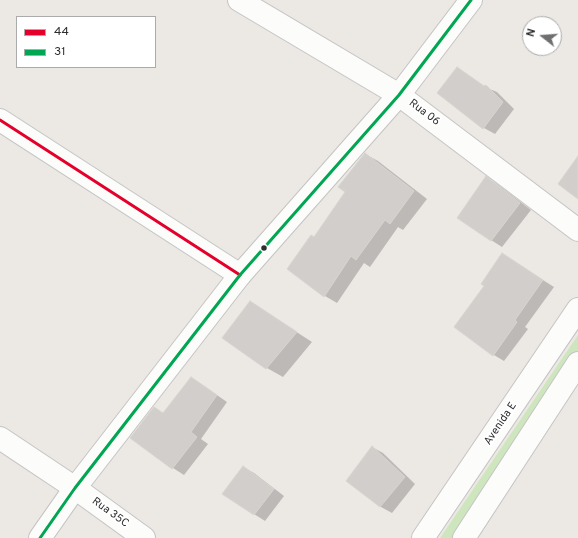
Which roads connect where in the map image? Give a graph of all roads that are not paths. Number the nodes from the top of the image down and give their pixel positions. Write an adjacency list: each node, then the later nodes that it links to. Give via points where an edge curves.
1 (240, 0): 3 (street, Rua 06)
2 (471, 0): 3 (street)
3 (399, 95): 5 (street, Rua 06); 6 (street)
4 (0, 120): 6 (street)
5 (578, 230)
6 (240, 275): 10 (street)
7 (578, 309): 13 (street, Avenida E)
8 (578, 363): 14 (street)
9 (0, 438): 10 (street, Rua 35C)
10 (75, 488): 11 (street); 12 (street, Rua 35C)
11 (40, 538)
12 (144, 538)
13 (423, 538)
14 (464, 538)

